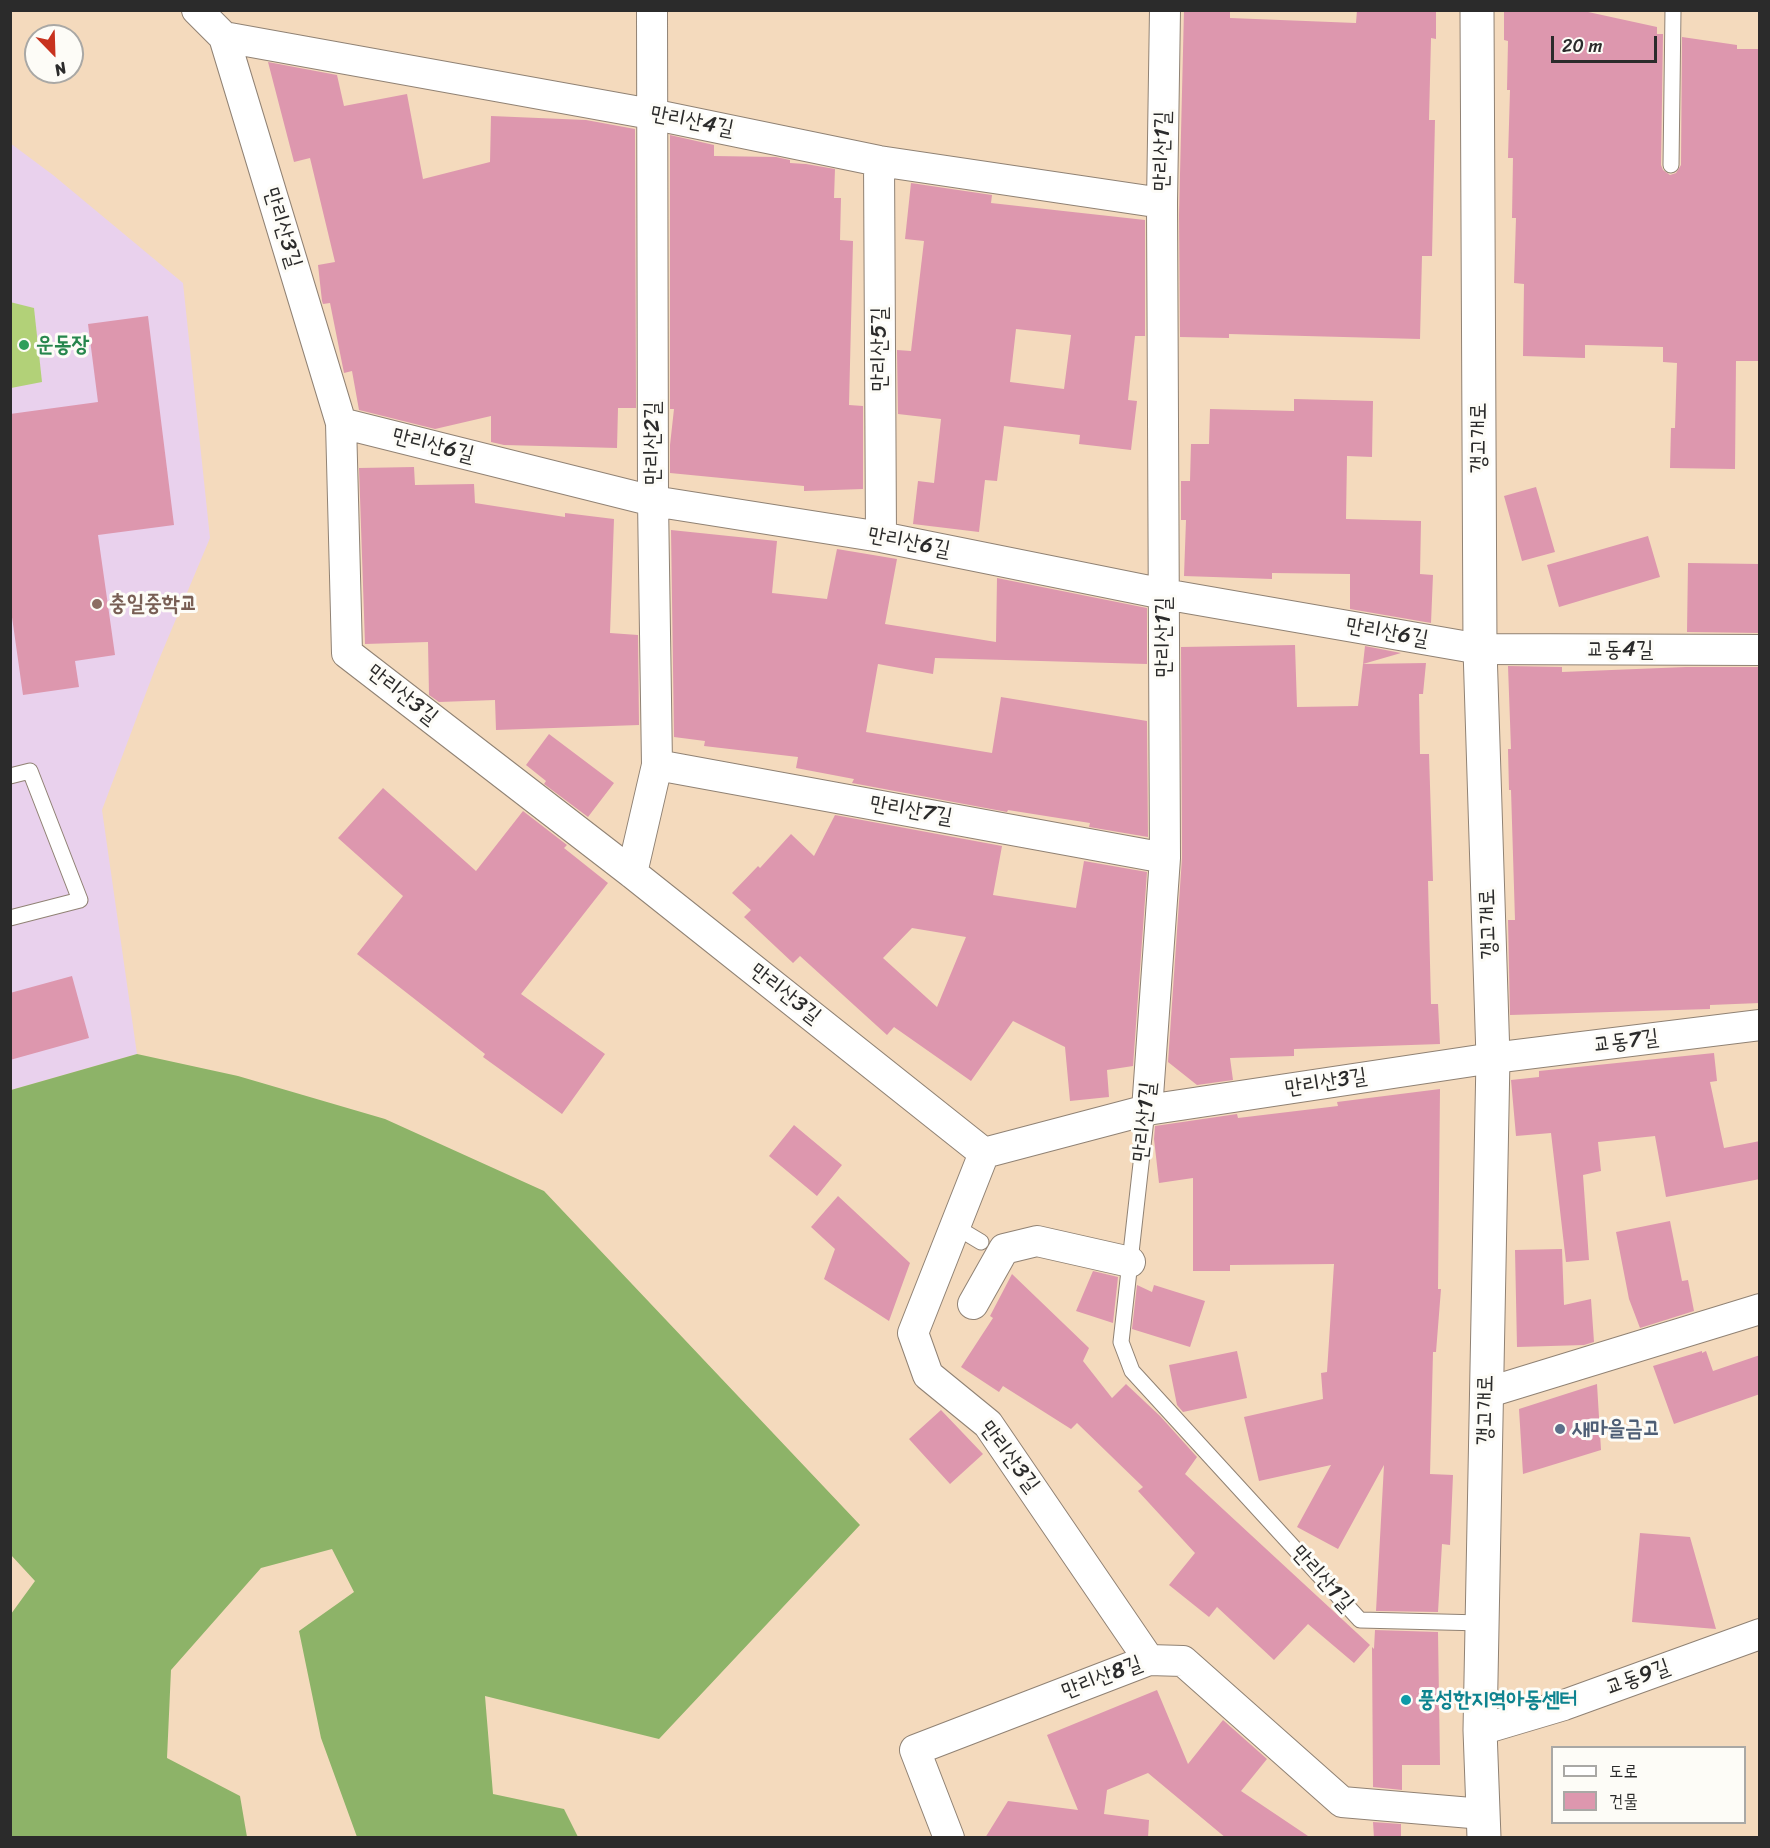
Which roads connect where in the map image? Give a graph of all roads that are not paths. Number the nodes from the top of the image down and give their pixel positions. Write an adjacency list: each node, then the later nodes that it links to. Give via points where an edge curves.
1 (197, 10): 6 (street, 만리산3길)
2 (652, 10): 7 (street, 만리산2길)
3 (1165, 10): 10 (street, 만리산1길)
4 (1477, 10): 15 (street, 갱고개로)
5 (1673, 10): 9 (lane)
6 (224, 37): 7 (street, 만리산4길); 11 (street, 만리산3길)
7 (651, 114): 8 (street, 만리산4길); 12 (street, 만리산2길)
8 (879, 161): 10 (street, 만리산4길); 13 (street, 만리산5길)
9 (1671, 165)
10 (1162, 203): 14 (street, 만리산1길)
11 (341, 423): 12 (street, 만리산6길); 20 (street, 만리산3길, via 346,653)
12 (653, 501): 13 (street, 만리산6길); 17 (street, 만리산2길)
13 (881, 537): 14 (street, 만리산6길)
14 (1164, 594): 15 (street, 만리산6길); 19 (street, 만리산1길)
15 (1480, 649): 16 (street, 교동4길); 23 (street, 갱고개로)
16 (1760, 650)
17 (657, 765): 19 (street, 만리산7길); 20 (street, 만리산2길)
18 (10, 776): 21 (lane, via 30,771 80,900)
19 (1165, 858): 24 (street, 만리산1길)
20 (632, 873): 25 (street, 만리산3길)
21 (10, 918)
22 (1760, 1026): 23 (street, 교동7길)
23 (1493, 1058): 24 (street, 만리산3길); 29 (street, 갱고개로)
24 (1148, 1110): 25 (street, 만리산3길); 26 (lane, 만리산1길)
25 (984, 1153): 32 (street, 만리산3길, via 968,1234 913,1333 928,1375 988,1424)
26 (1130, 1262): 27 (street, via 1037,1241 1004,1249); 30 (lane, 만리산1길, via 1121,1342 1132,1371 1360,1620)
27 (973, 1304)
28 (1760, 1309): 29 (street)
29 (1486, 1393): 30 (street, 갱고개로)
30 (1482, 1623): 33 (street, 갱고개로)
31 (1760, 1634): 33 (street, 교동9길, via 1564,1705)
32 (1149, 1660): 34 (street, 만리산8길, via 1183,1661 1342,1802); 35 (street, 만리산8길, via 915,1750)
33 (1480, 1730): 34 (street, 갱고개로)
34 (1483, 1826)
35 (949, 1838)

